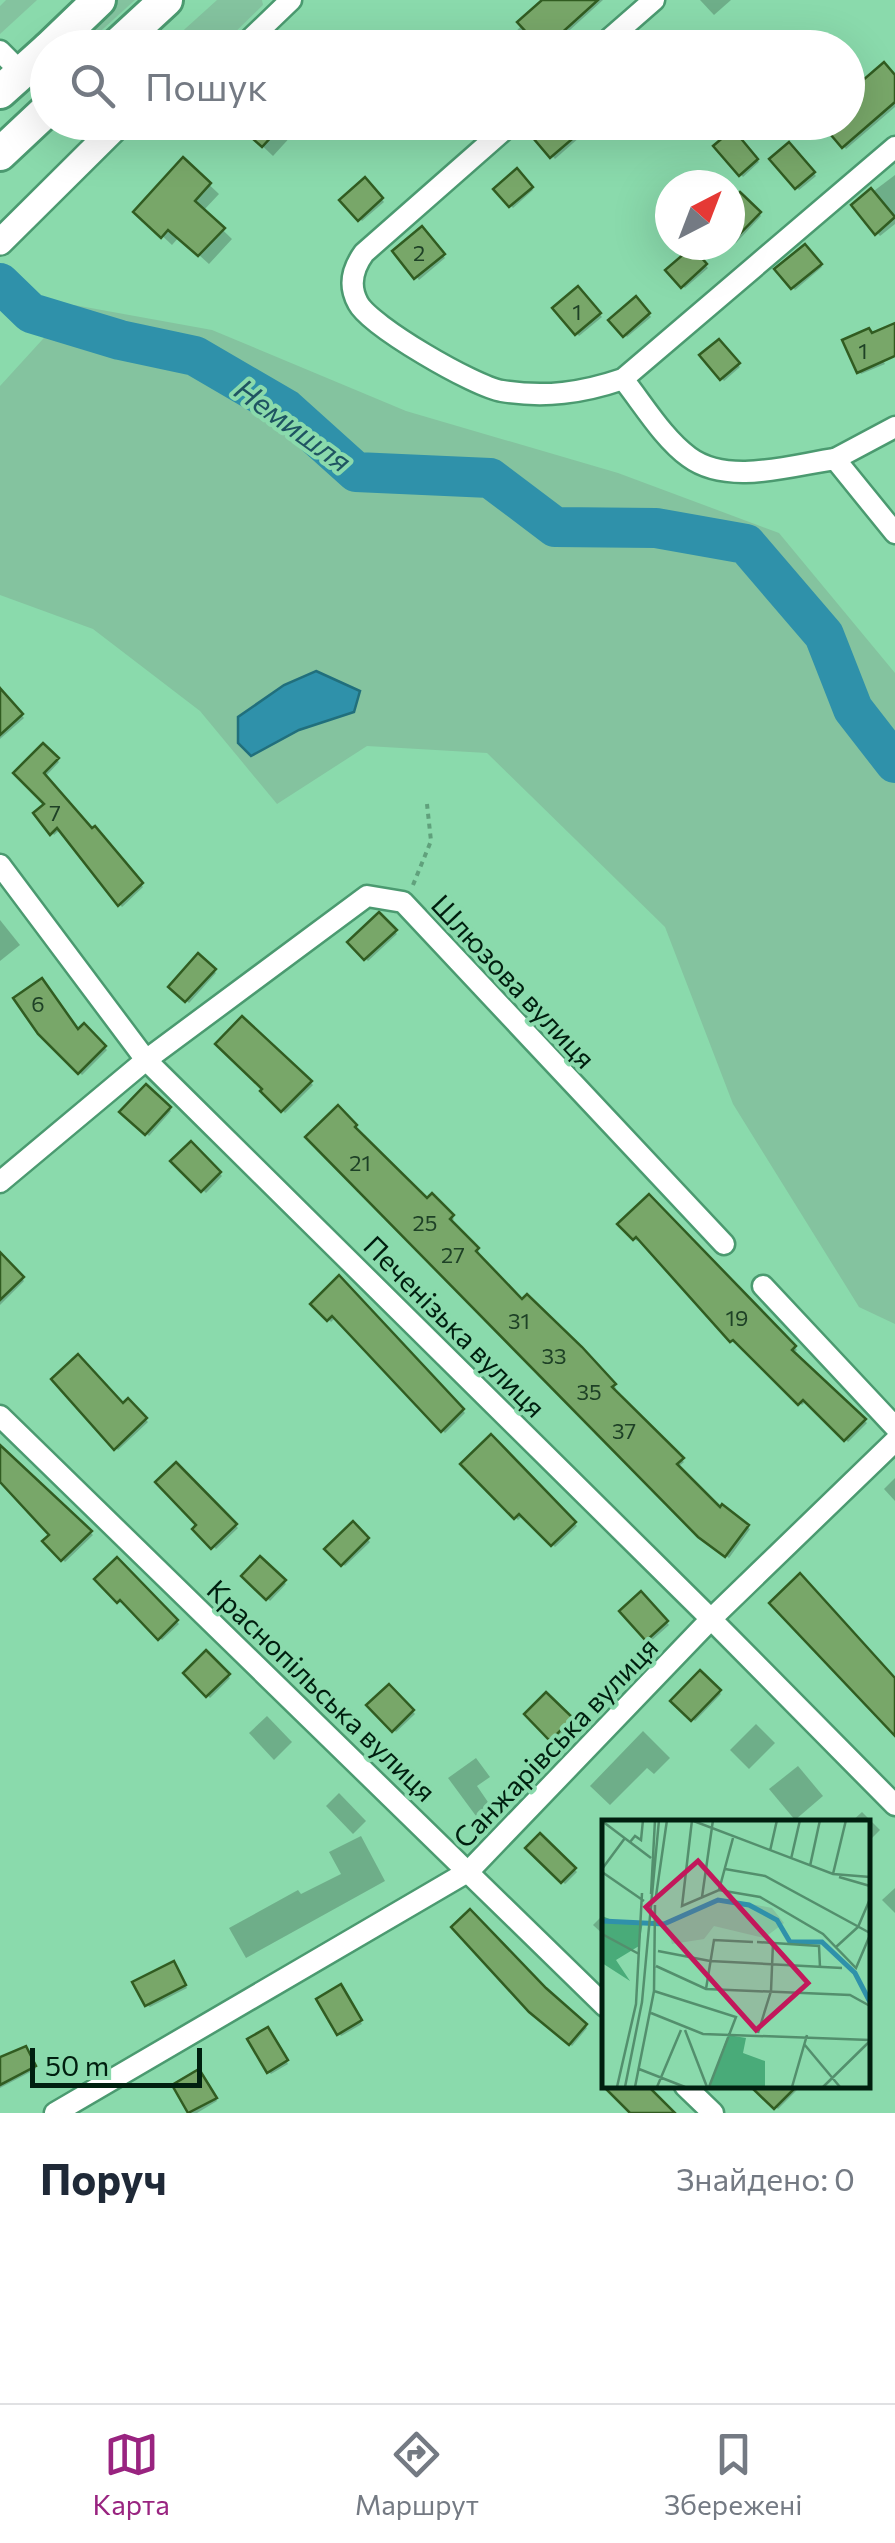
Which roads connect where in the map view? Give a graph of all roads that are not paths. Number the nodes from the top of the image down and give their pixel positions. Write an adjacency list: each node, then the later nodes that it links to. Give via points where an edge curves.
1 (99, 0): 5 (main road)
2 (166, 0): 6 (main road)
3 (291, 0): 7 (street)
4 (654, 0): 8 (street)
5 (67, 30)
6 (134, 30)
7 (260, 30)
8 (620, 30)
9 (30, 59): 10 (main road)
10 (7, 72): 11 (main road)
11 (30, 87)
12 (30, 126): 16 (main road)
13 (103, 140): 17 (street)
14 (492, 140): 18 (street, via 364,252 352,275 356,300 450,370 496,390 546,397)
15 (895, 147): 18 (street)
16 (0, 154)
17 (0, 242)
18 (623, 379): 20 (street, via 674,443 710,468 731,472)
19 (895, 427): 20 (street)
20 (835, 459): 21 (street)
21 (895, 533)
22 (0, 866): 23 (street, Печенізька вулиця)
23 (146, 1060): 24 (street, Шлюзова вулиця); 25 (street, Шлюзова вулиця, via 367,896 402,902); 30 (street, Печенізька вулиця)
24 (0, 1182)
25 (724, 1244)
26 (763, 1286): 28 (street)
27 (0, 1416): 32 (street, Краснопільська вулиця)
28 (895, 1427)
29 (895, 1441): 30 (street, Санжарівська вулиця)
30 (711, 1618): 31 (street, Печенізька вулиця); 32 (street, Санжарівська вулиця)
31 (895, 1806)
32 (469, 1872): 33 (street, Краснопільська вулиця); 35 (street, Санжарівська вулиця)
33 (602, 2003)
34 (687, 2088): 36 (street)
35 (55, 2113)
36 (713, 2113)

